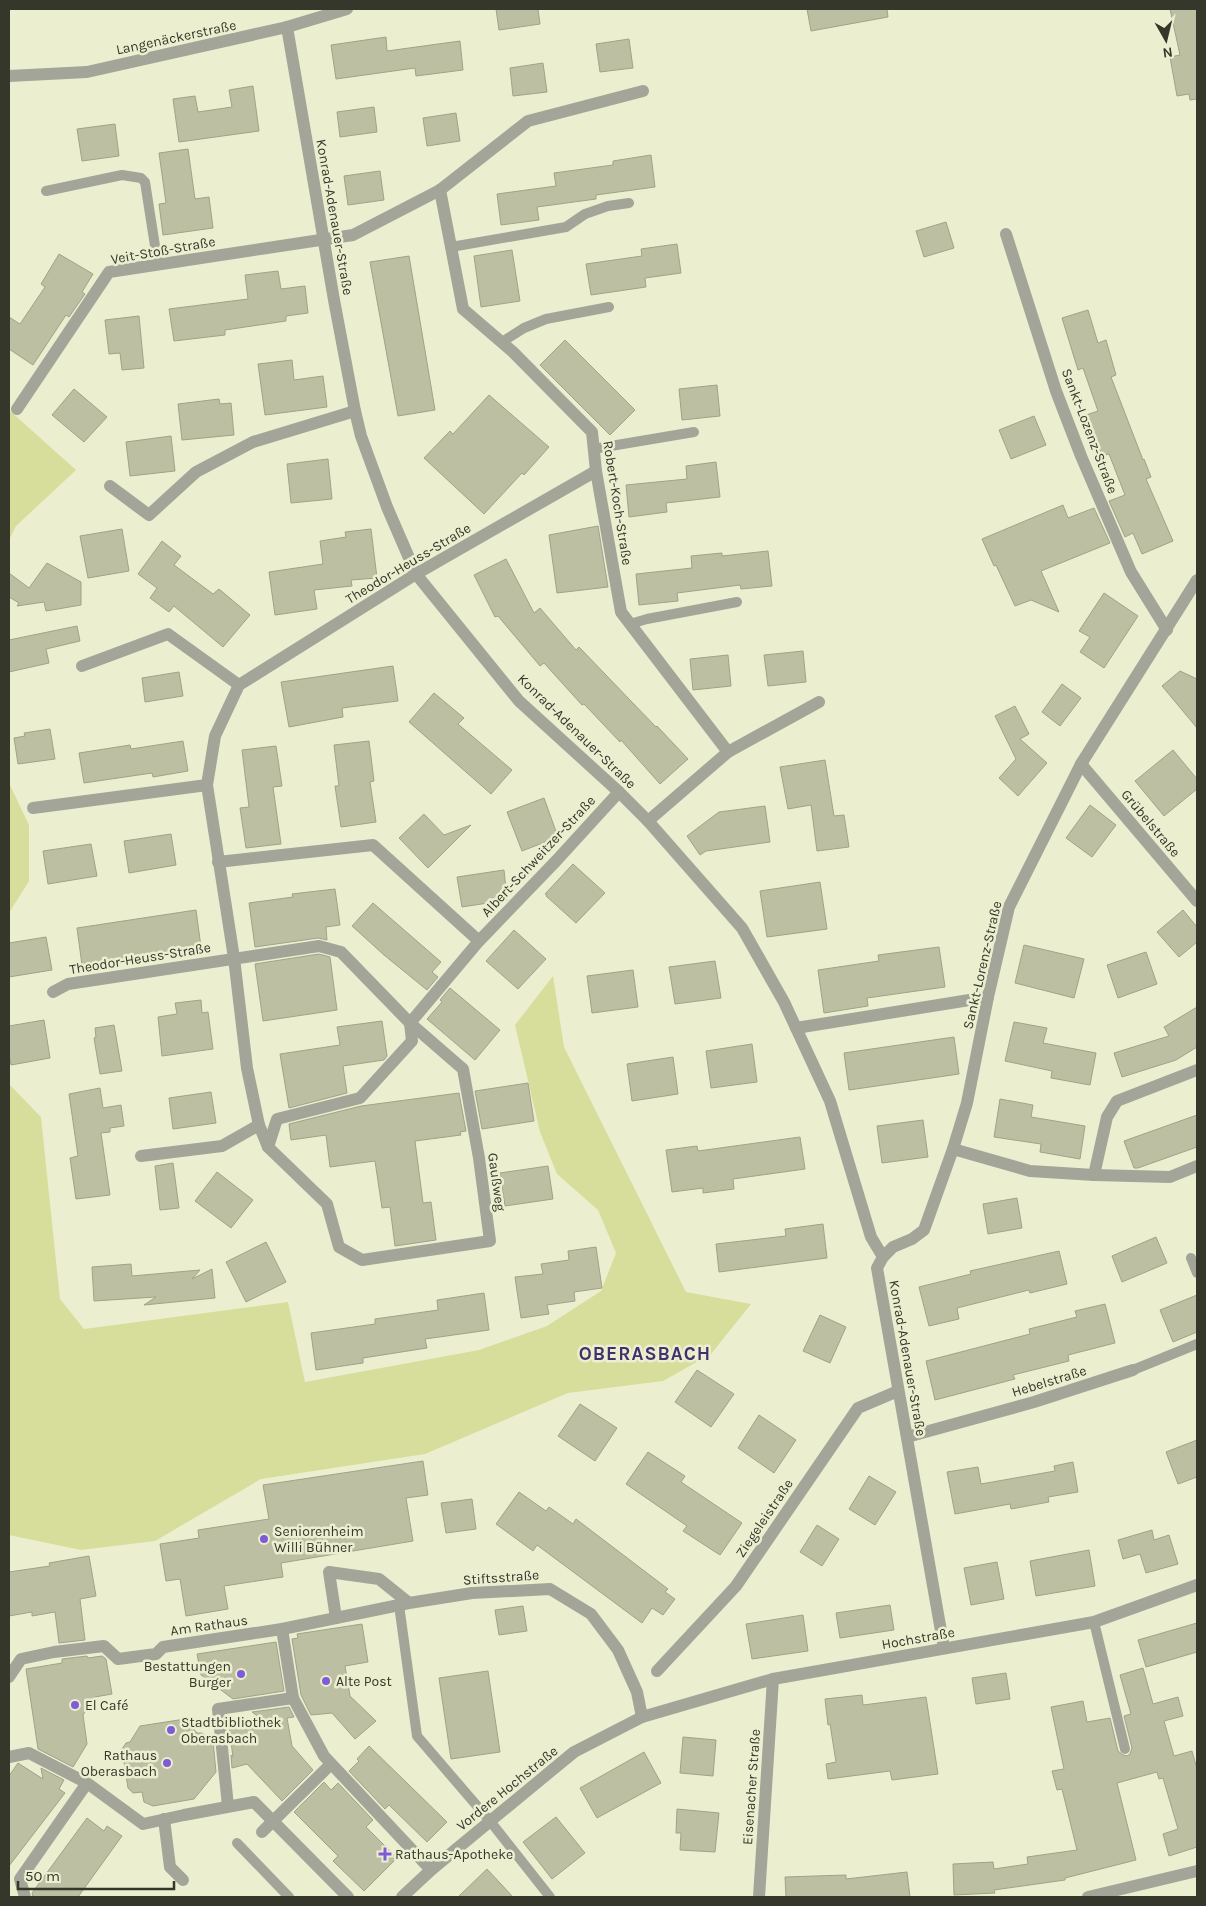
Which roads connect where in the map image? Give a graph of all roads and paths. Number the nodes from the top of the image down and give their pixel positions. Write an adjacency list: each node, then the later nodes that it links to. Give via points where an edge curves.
1 (347, 9): 2 (street, Langenäckerstraße)
2 (287, 27): 3 (street, Langenäckerstraße, via 87,72); 9 (street, Konrad-Adenauer-Straße)
3 (9, 76)
4 (643, 91): 5 (street, Veit-Stoß-Straße, via 528,121)
5 (440, 190): 9 (street, Veit-Stoß-Straße, via 353,235); 10 (street, Robert-Koch-Straße)
6 (46, 191): 11 (lane, via 122,175 141,178 145,182)
7 (629, 203): 10 (lane, via 585,214 566,227)
8 (1006, 234): 24 (street, Sankt-Lozenz-Straße, via 1056,391 1081,456 1131,572)
9 (324, 240): 11 (street, Veit-Stoß-Straße); 15 (street, Konrad-Adenauer-Straße)
10 (451, 247): 13 (street, Robert-Koch-Straße, via 463,309)
11 (158, 265): 14 (street, Veit-Stoß-Straße, via 109,272)
12 (609, 307): 13 (lane, via 546,319)
13 (502, 342): 17 (street, Robert-Koch-Straße, via 592,432)
14 (17, 409)
15 (355, 410): 19 (street, via 253,442 196,472 149,515); 20 (street, Konrad-Adenauer-Straße, via 387,507)
16 (694, 432): 17 (lane)
17 (593, 448): 18 (street, Robert-Koch-Straße)
18 (596, 471): 20 (street, Theodor-Heuss-Straße); 23 (street, Robert-Koch-Straße, via 621,612)
19 (110, 486)
20 (416, 574): 26 (street, Theodor-Heuss-Straße); 31 (street, Konrad-Adenauer-Straße, via 519,701)
21 (1197, 580): 24 (street, Sankt-Lorenz-Straße)
22 (737, 602): 23 (lane)
23 (630, 624): 28 (street, Robert-Koch-Straße)
24 (1166, 630): 29 (street, Sankt-Lorenz-Straße)
25 (82, 666): 26 (street, via 168,634)
26 (239, 685): 30 (street, via 215,736)
27 (819, 702): 28 (street)
28 (728, 752): 33 (street)
29 (1081, 764): 35 (street, Grübelstraße); 39 (street, Sankt-Lorenz-Straße, via 1009,907)
30 (208, 785): 32 (street); 34 (street)
31 (619, 792): 33 (street, Konrad-Adenauer-Straße); 36 (street, Albert-Schweitzer-Straße)
32 (33, 808)
33 (648, 821): 41 (street, Konrad-Adenauer-Straße, via 742,928)
34 (218, 862): 36 (street, via 373,846); 37 (street)
35 (1197, 901)
36 (479, 941): 40 (street, Albert-Schweitzer-Straße)
37 (234, 958): 38 (street, Theodor-Heuss-Straße, via 68,984); 40 (street, via 319,946 341,952); 43 (street)
38 (53, 992)
39 (988, 997): 41 (street); 45 (street, Sankt-Lorenz-Straße, via 967,1103)
40 (410, 1024): 44 (street, via 412,1041 360,1098 277,1119); 44 (street, Gaußweg, via 462,1069 490,1240 362,1260 339,1247 326,1204)
41 (796, 1028): 49 (street, Konrad-Adenauer-Straße, via 830,1101 872,1237)
42 (1197, 1070): 48 (street, via 1117,1100 1107,1118)
43 (259, 1125): 44 (street); 46 (street, via 222,1146)
44 (268, 1147)
45 (953, 1149): 48 (street, via 1030,1171); 49 (street, Sankt-Lorenz-Straße, via 924,1230 893,1247)
46 (141, 1156)
47 (1197, 1166): 48 (street, via 1170,1176)
48 (1094, 1175)
49 (883, 1257): 54 (street, Konrad-Adenauer-Straße, via 877,1268)
50 (1191, 1258): 51 (lane)
51 (1197, 1273)
52 (1197, 1344): 53 (lane, Hebelstraße)
53 (1132, 1370): 55 (street, Hebelstraße, via 1034,1402)
54 (898, 1391): 55 (street, Konrad-Adenauer-Straße); 62 (street, Ziegeleistraße, via 858,1408 736,1586)
55 (907, 1437): 61 (street, Konrad-Adenauer-Straße)
56 (1197, 1585): 59 (street, Hochstraße)
57 (404, 1604): 58 (street, Stiftsstraße); 58 (street, via 379,1579 329,1572); 66 (street, Stiftsstraße, via 472,1593 550,1589 591,1614 618,1650 637,1692); 74 (lane, via 417,1736)
58 (336, 1618): 60 (street, Am Rathaus)
59 (1094, 1622): 61 (street, Hochstraße); 67 (lane)
60 (282, 1629): 63 (street, Am Rathaus, via 163,1646 156,1654 118,1659 104,1646 54,1652 21,1659); 65 (street)
61 (944, 1648): 64 (street, Hochstraße)
62 (657, 1671)
63 (9, 1677)
64 (773, 1679): 66 (street, Hochstraße); 85 (street, Eisenacher Straße)
65 (293, 1698): 69 (street); 71 (street, via 218,1709)
66 (642, 1717): 74 (street, Vordere Hochstraße, via 574,1752)
67 (1125, 1749)
68 (9, 1757): 70 (street, via 29,1754)
69 (331, 1764): 73 (street); 77 (street)
70 (87, 1783): 72 (street, via 143,1824); 80 (street, via 20,1879)
71 (228, 1806): 72 (street); 73 (street, via 254,1802)
72 (164, 1819): 79 (street, via 170,1867)
73 (272, 1821): 75 (street); 82 (street)
74 (490, 1821): 77 (street, Vordere Hochstraße); 84 (lane)
75 (262, 1832)
76 (237, 1843): 81 (lane)
77 (431, 1870): 83 (street, Vordere Hochstraße)
78 (1197, 1871): 86 (street)
79 (183, 1880)
80 (25, 1897)
81 (289, 1897)
82 (348, 1897)
83 (402, 1897)
84 (550, 1897)
85 (759, 1897)
86 (1088, 1897)

